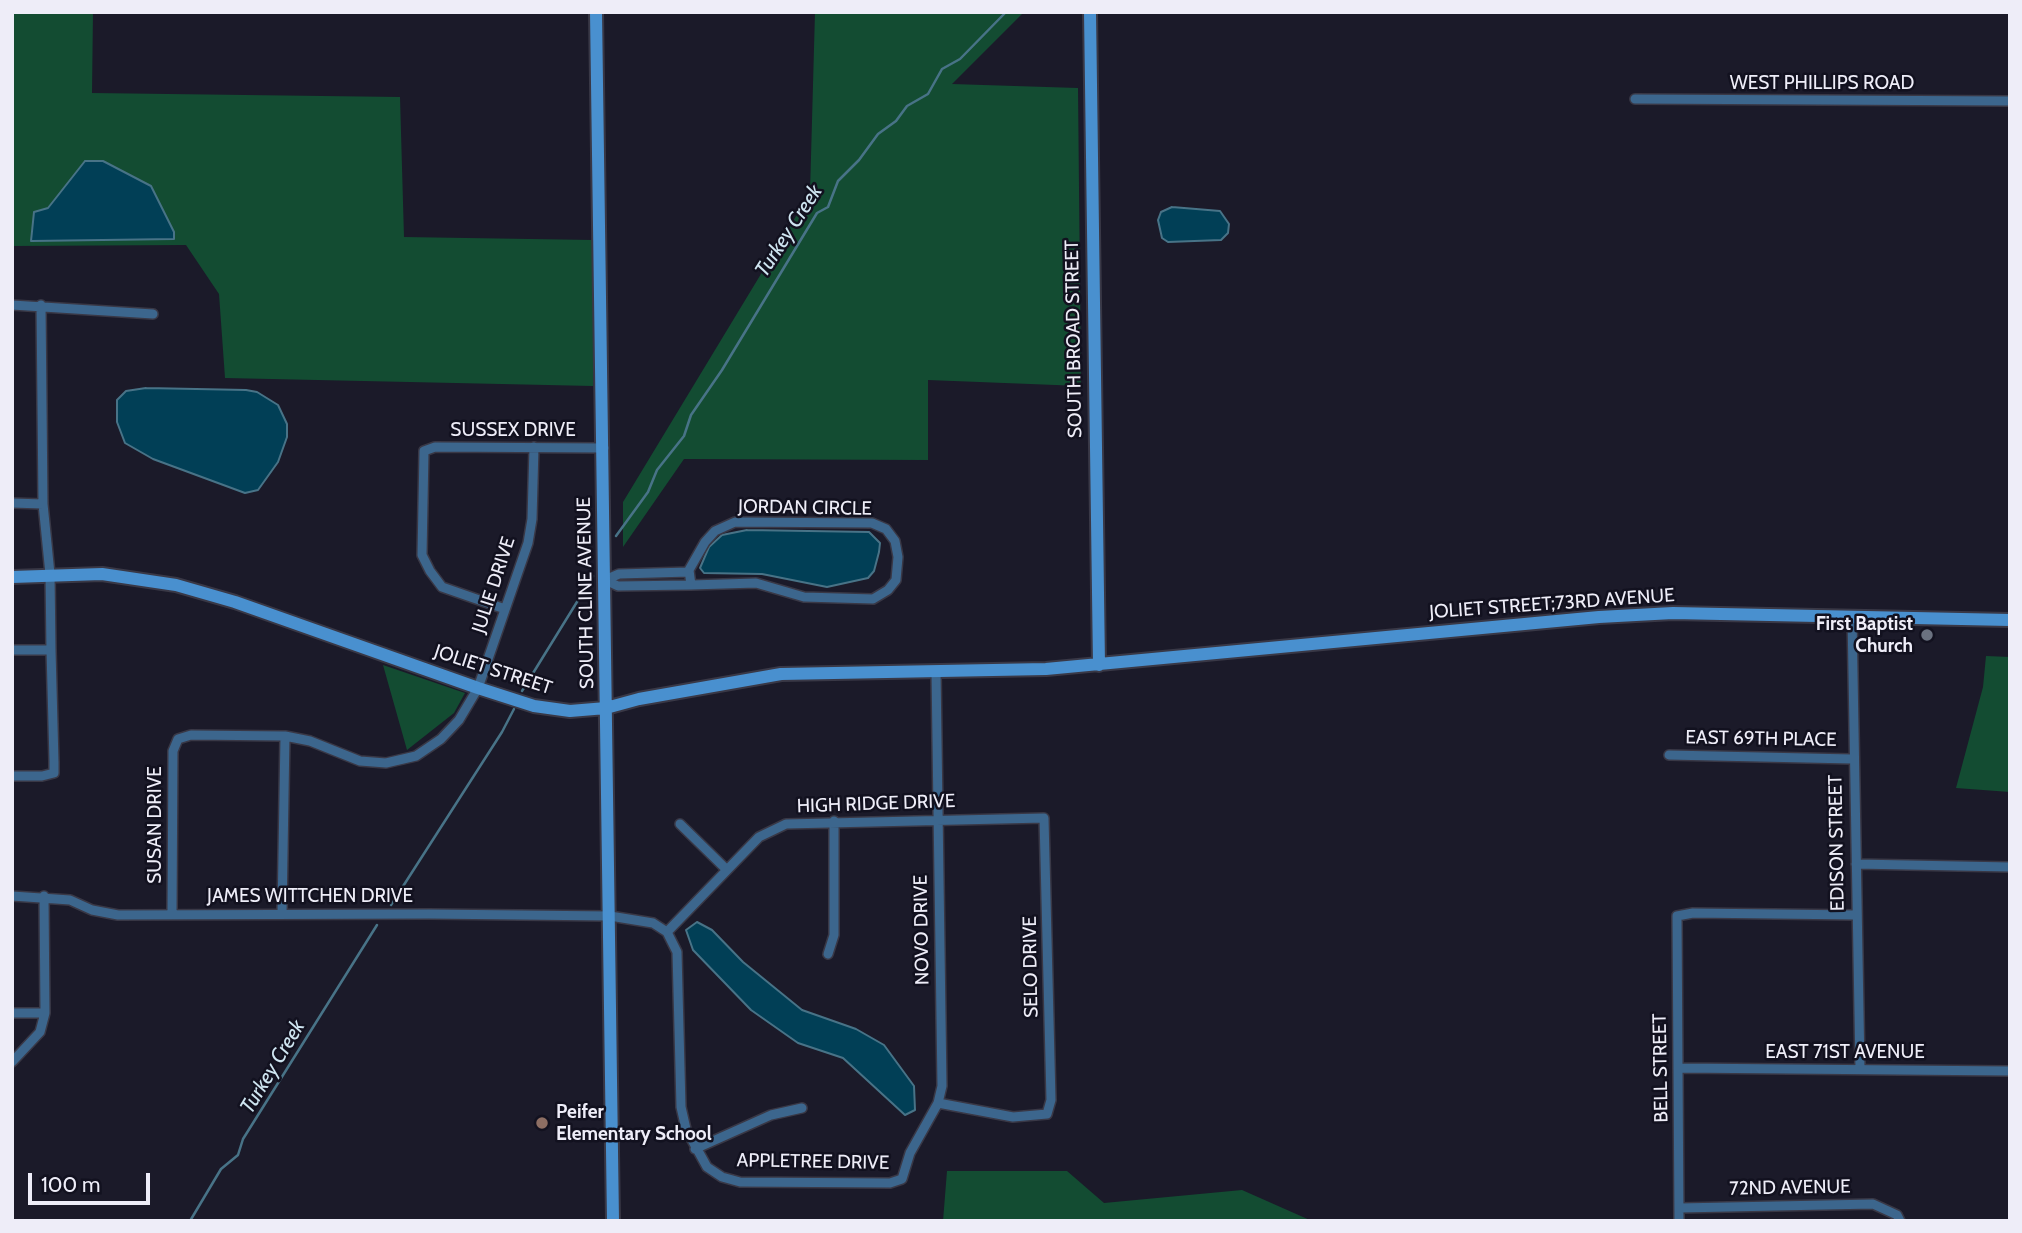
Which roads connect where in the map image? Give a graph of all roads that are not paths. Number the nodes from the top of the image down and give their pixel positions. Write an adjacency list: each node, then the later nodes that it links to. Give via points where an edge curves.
1 (596, 12): 9 (street, SOUTH CLINE AVENUE)
2 (1090, 12): 22 (street, SOUTH BROAD STREET)
3 (1635, 99): 4 (street, WEST PHILLIPS ROAD)
4 (2010, 101)
5 (41, 304): 6 (street); 7 (street); 11 (street)
6 (12, 305)
7 (153, 314)
8 (534, 447): 9 (street, SUSSEX DRIVE); 17 (street, JULIE DRIVE, via 528,543); 17 (street, SUSSEX DRIVE, via 435,447 424,452 422,555 430,571 442,587)
9 (604, 448): 15 (street, SOUTH CLINE AVENUE)
10 (12, 503): 11 (street)
11 (43, 503): 13 (street)
12 (690, 572): 15 (street, via 619,574); 16 (street); 16 (street, JORDAN CIRCLE, via 705,542 715,531 735,522 872,523 886,529 895,541 898,557 896,580 873,599 804,597 756,583)
13 (50, 574): 14 (street, JOLIET STREET); 21 (street); 24 (street, JOLIET STREET, via 133,578 204,592)
14 (12, 577)
15 (605, 580): 16 (street, JORDAN CIRCLE, via 618,586); 25 (street, SOUTH CLINE AVENUE)
16 (691, 585)
17 (505, 609): 24 (street, JULIE DRIVE)
18 (1852, 616): 19 (street, JOLIET STREET;73RD AVENUE); 22 (street, JOLIET STREET;73RD AVENUE, via 1672,613 1599,617); 29 (street, EDISON STREET)
19 (2010, 620)
20 (12, 650): 21 (street)
21 (51, 650): 30 (street, via 54,773)
22 (1099, 665): 23 (street, JOLIET STREET)
23 (936, 671): 25 (street, JOLIET STREET, via 782,674); 32 (street, NOVO DRIVE)
24 (478, 688): 25 (street, JOLIET STREET, via 550,709); 26 (street, JULIE DRIVE, via 441,739 416,756 386,764 360,761)
25 (606, 708): 43 (street, SOUTH CLINE AVENUE)
26 (285, 736): 27 (street, JULIE DRIVE, via 191,735); 41 (street)
27 (178, 739): 40 (street, SUSAN DRIVE, via 173,751)
28 (1669, 755): 29 (street, EAST 69TH PLACE)
29 (1852, 759): 35 (street, EDISON STREET)
30 (12, 776)
31 (1044, 818): 32 (street, HIGH RIDGE DRIVE); 52 (street, SELO DRIVE, via 1051,1100 1047,1114 1013,1117)
32 (938, 819): 33 (street, HIGH RIDGE DRIVE); 52 (street, NOVO DRIVE, via 942,1065)
33 (834, 821): 37 (street, HIGH RIDGE DRIVE, via 786,824 759,837); 45 (street, via 834,935)
34 (680, 824): 37 (street)
35 (1856, 864): 36 (street); 42 (street, EDISON STREET)
36 (2010, 867)
37 (726, 869): 44 (street, HIGH RIDGE DRIVE)
38 (12, 896): 39 (street, JAMES WITTCHEN DRIVE)
39 (44, 896): 40 (street, JAMES WITTCHEN DRIVE, via 118,915); 47 (street)
40 (172, 913): 41 (street, JAMES WITTCHEN DRIVE)
41 (282, 913): 43 (street, JAMES WITTCHEN DRIVE)
42 (1856, 915): 49 (street, BELL STREET, via 1678,916); 50 (street, EDISON STREET)
43 (610, 916): 44 (street, JAMES WITTCHEN DRIVE, via 653,923); 58 (street, SOUTH CLINE AVENUE)
44 (667, 932): 54 (street, via 677,952 680,974 681,1107)
45 (828, 954)
46 (12, 1013): 47 (street)
47 (45, 1013): 48 (street, via 40,1032)
48 (12, 1062)
49 (1679, 1068): 50 (street, EAST 71ST AVENUE); 56 (street, BELL STREET)
50 (1860, 1069): 51 (street, EAST 71ST AVENUE)
51 (2010, 1071)
52 (938, 1103): 55 (street, NOVO DRIVE, via 910,1153)
53 (802, 1108): 54 (street, via 771,1115)
54 (695, 1149): 55 (street, APPLETREE DRIVE, via 706,1167 740,1182 890,1183)
55 (902, 1179)
56 (1680, 1208): 57 (street, 72ND AVENUE, via 1873,1204); 59 (street, BELL STREET)
57 (1899, 1218)
58 (613, 1221)
59 (1679, 1221)

